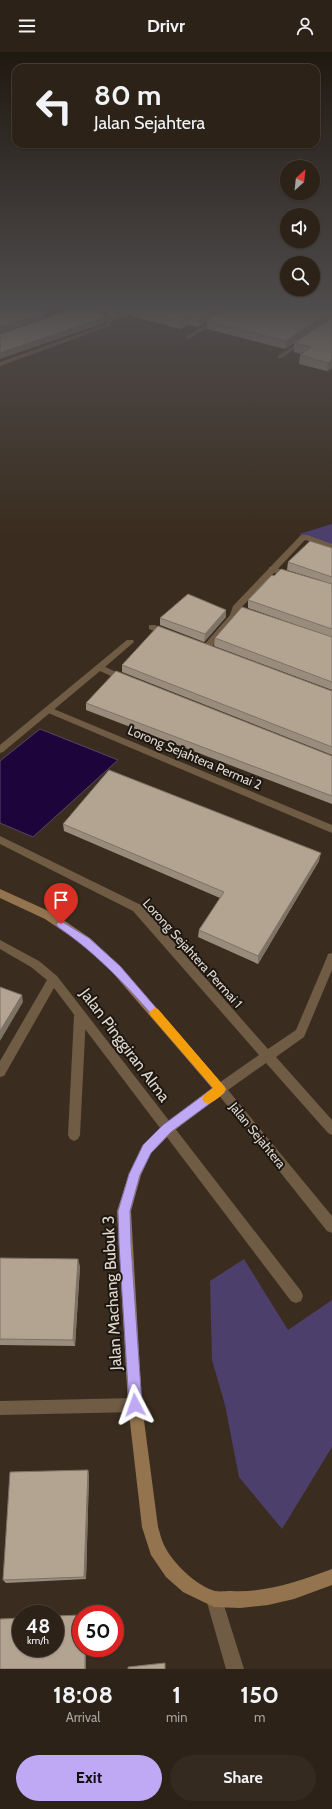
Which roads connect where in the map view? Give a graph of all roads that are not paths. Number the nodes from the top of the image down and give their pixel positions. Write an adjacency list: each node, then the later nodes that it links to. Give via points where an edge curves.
1 (332, 546): 2 (street, via 304,537)
2 (272, 569): 3 (street); 7 (street)
3 (302, 579)
4 (152, 627): 5 (street)
5 (179, 638)
6 (130, 642): 8 (street)
7 (206, 648)
8 (98, 668): 9 (street); 10 (street)
9 (135, 683)
10 (49, 710): 11 (street); 12 (street, Lorong Sejahtera Permai 2)
11 (0, 750)
12 (332, 829)
13 (0, 840): 19 (street, Lorong Sejahtera Permai 1, via 137,908)
14 (0, 893): 21 (main road, Jalan Sejahtera, via 49,916 86,941 116,969)
15 (0, 944): 17 (street, Jalan Pinggiran Alma, via 35,964)
16 (332, 957): 19 (street, via 300,1033)
17 (53, 979): 18 (street, Jalan Pinggiran Alma); 20 (street)
18 (80, 1016): 22 (street, Jalan Pinggiran Alma); 24 (street)
19 (266, 1056): 21 (street); 23 (street, Lorong Sejahtera Permai 1)
20 (0, 1072)
21 (220, 1089): 22 (main road, Jalan Machang Bubuk 3); 25 (street, Jalan Sejahtera)
22 (167, 1129): 26 (street, Jalan Pinggiran Alma); 27 (main road, Jalan Machang Bubuk 3, via 147,1149 135,1174 124,1211)
23 (332, 1129)
24 (74, 1135)
25 (332, 1226)
26 (296, 1296)
27 (135, 1405): 28 (street); 30 (main road, Jalan Machang Bubuk 3, via 150,1527 157,1549 172,1571 189,1586)
28 (0, 1408)
29 (332, 1577): 30 (main road, Jalan Machang Bubuk 3, via 294,1591 268,1597)
30 (214, 1599): 31 (street)
31 (235, 1669)

